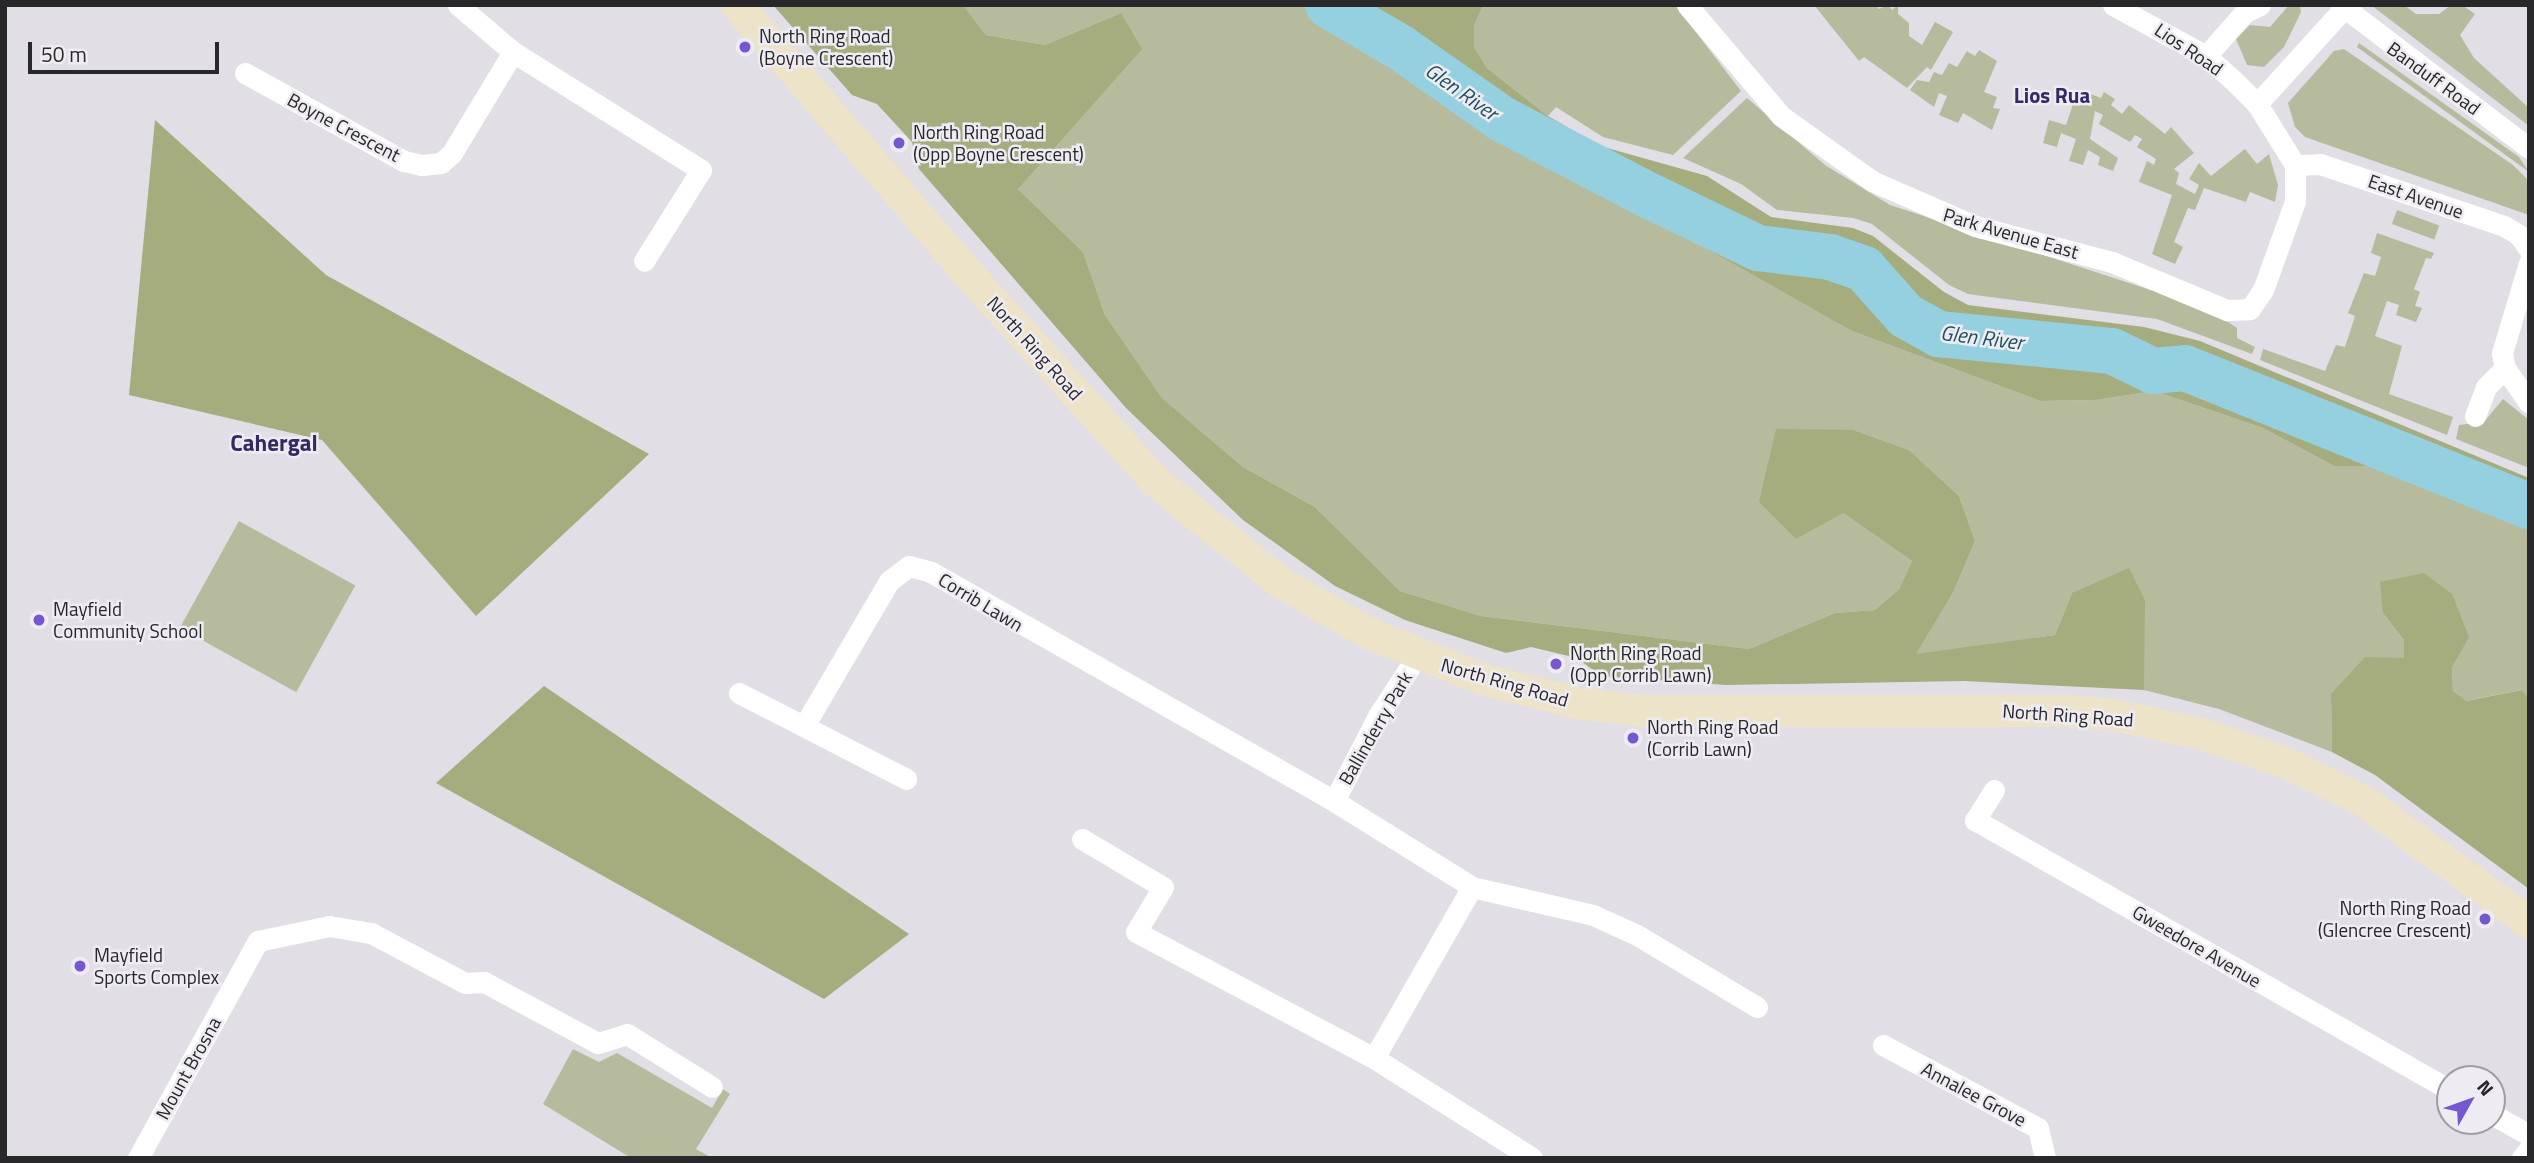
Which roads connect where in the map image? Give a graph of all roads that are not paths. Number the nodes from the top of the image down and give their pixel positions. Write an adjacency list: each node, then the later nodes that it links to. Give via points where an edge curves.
1 (458, 5): 7 (street)
2 (737, 5): 19 (main road, North Ring Road, via 962,267 1164,489 1281,583)
3 (1688, 5): 12 (street, Park Avenue East, via 1781,116 1872,181 1975,226 2112,262 2227,310 2250,309 2263,290 2295,201)
4 (2113, 5): 8 (street, Lios Road)
5 (2260, 5): 8 (street, via 2244,13)
6 (2342, 6): 10 (street); 11 (street, Banduff Road)
7 (513, 52): 9 (street, Boyne Crescent, via 452,153 441,163 422,165 404,161); 14 (street, via 701,170)
8 (2206, 56): 10 (street, Lios Road)
9 (245, 73)
10 (2257, 104): 12 (street, Lios Road)
11 (2529, 148)
12 (2295, 166): 13 (street, East Avenue, via 2320,164 2504,226 2518,234)
13 (2529, 249)
14 (644, 261)
15 (2529, 263): 16 (street, via 2503,336)
16 (2505, 368): 17 (street); 18 (street, via 2486,387)
17 (2529, 403)
18 (2476, 416)
19 (1418, 656): 24 (street, Ballinderry Park, via 1378,716); 27 (main road, North Ring Road, via 1536,694 1642,711 2017,709 2114,715 2158,723 2250,749 2342,789 2411,833)
20 (739, 693): 21 (street)
21 (804, 726): 22 (street); 24 (street, Corrib Lawn, via 889,581 909,566 931,572)
22 (906, 779)
23 (1994, 790): 31 (street, Gweedore Avenue, via 1975,820)
24 (1334, 801): 26 (street)
25 (1082, 839): 30 (street, via 1163,887 1136,932)
26 (1472, 887): 28 (street, via 1593,915 1637,934); 30 (street)
27 (2529, 923)
28 (1757, 1007)
29 (1883, 1045): 38 (street, Annalee Grove, via 2038,1128)
30 (1374, 1058): 37 (street)
31 (2436, 1082)
32 (712, 1087): 36 (street, Mount Brosna, via 626,1034 598,1043 484,982 466,983 371,933 329,926 258,941)
33 (2506, 1122): 34 (street)
34 (2529, 1135)
35 (2529, 1149): 39 (street)
36 (138, 1158)
37 (1532, 1158)
38 (2045, 1158)
39 (2522, 1158)

